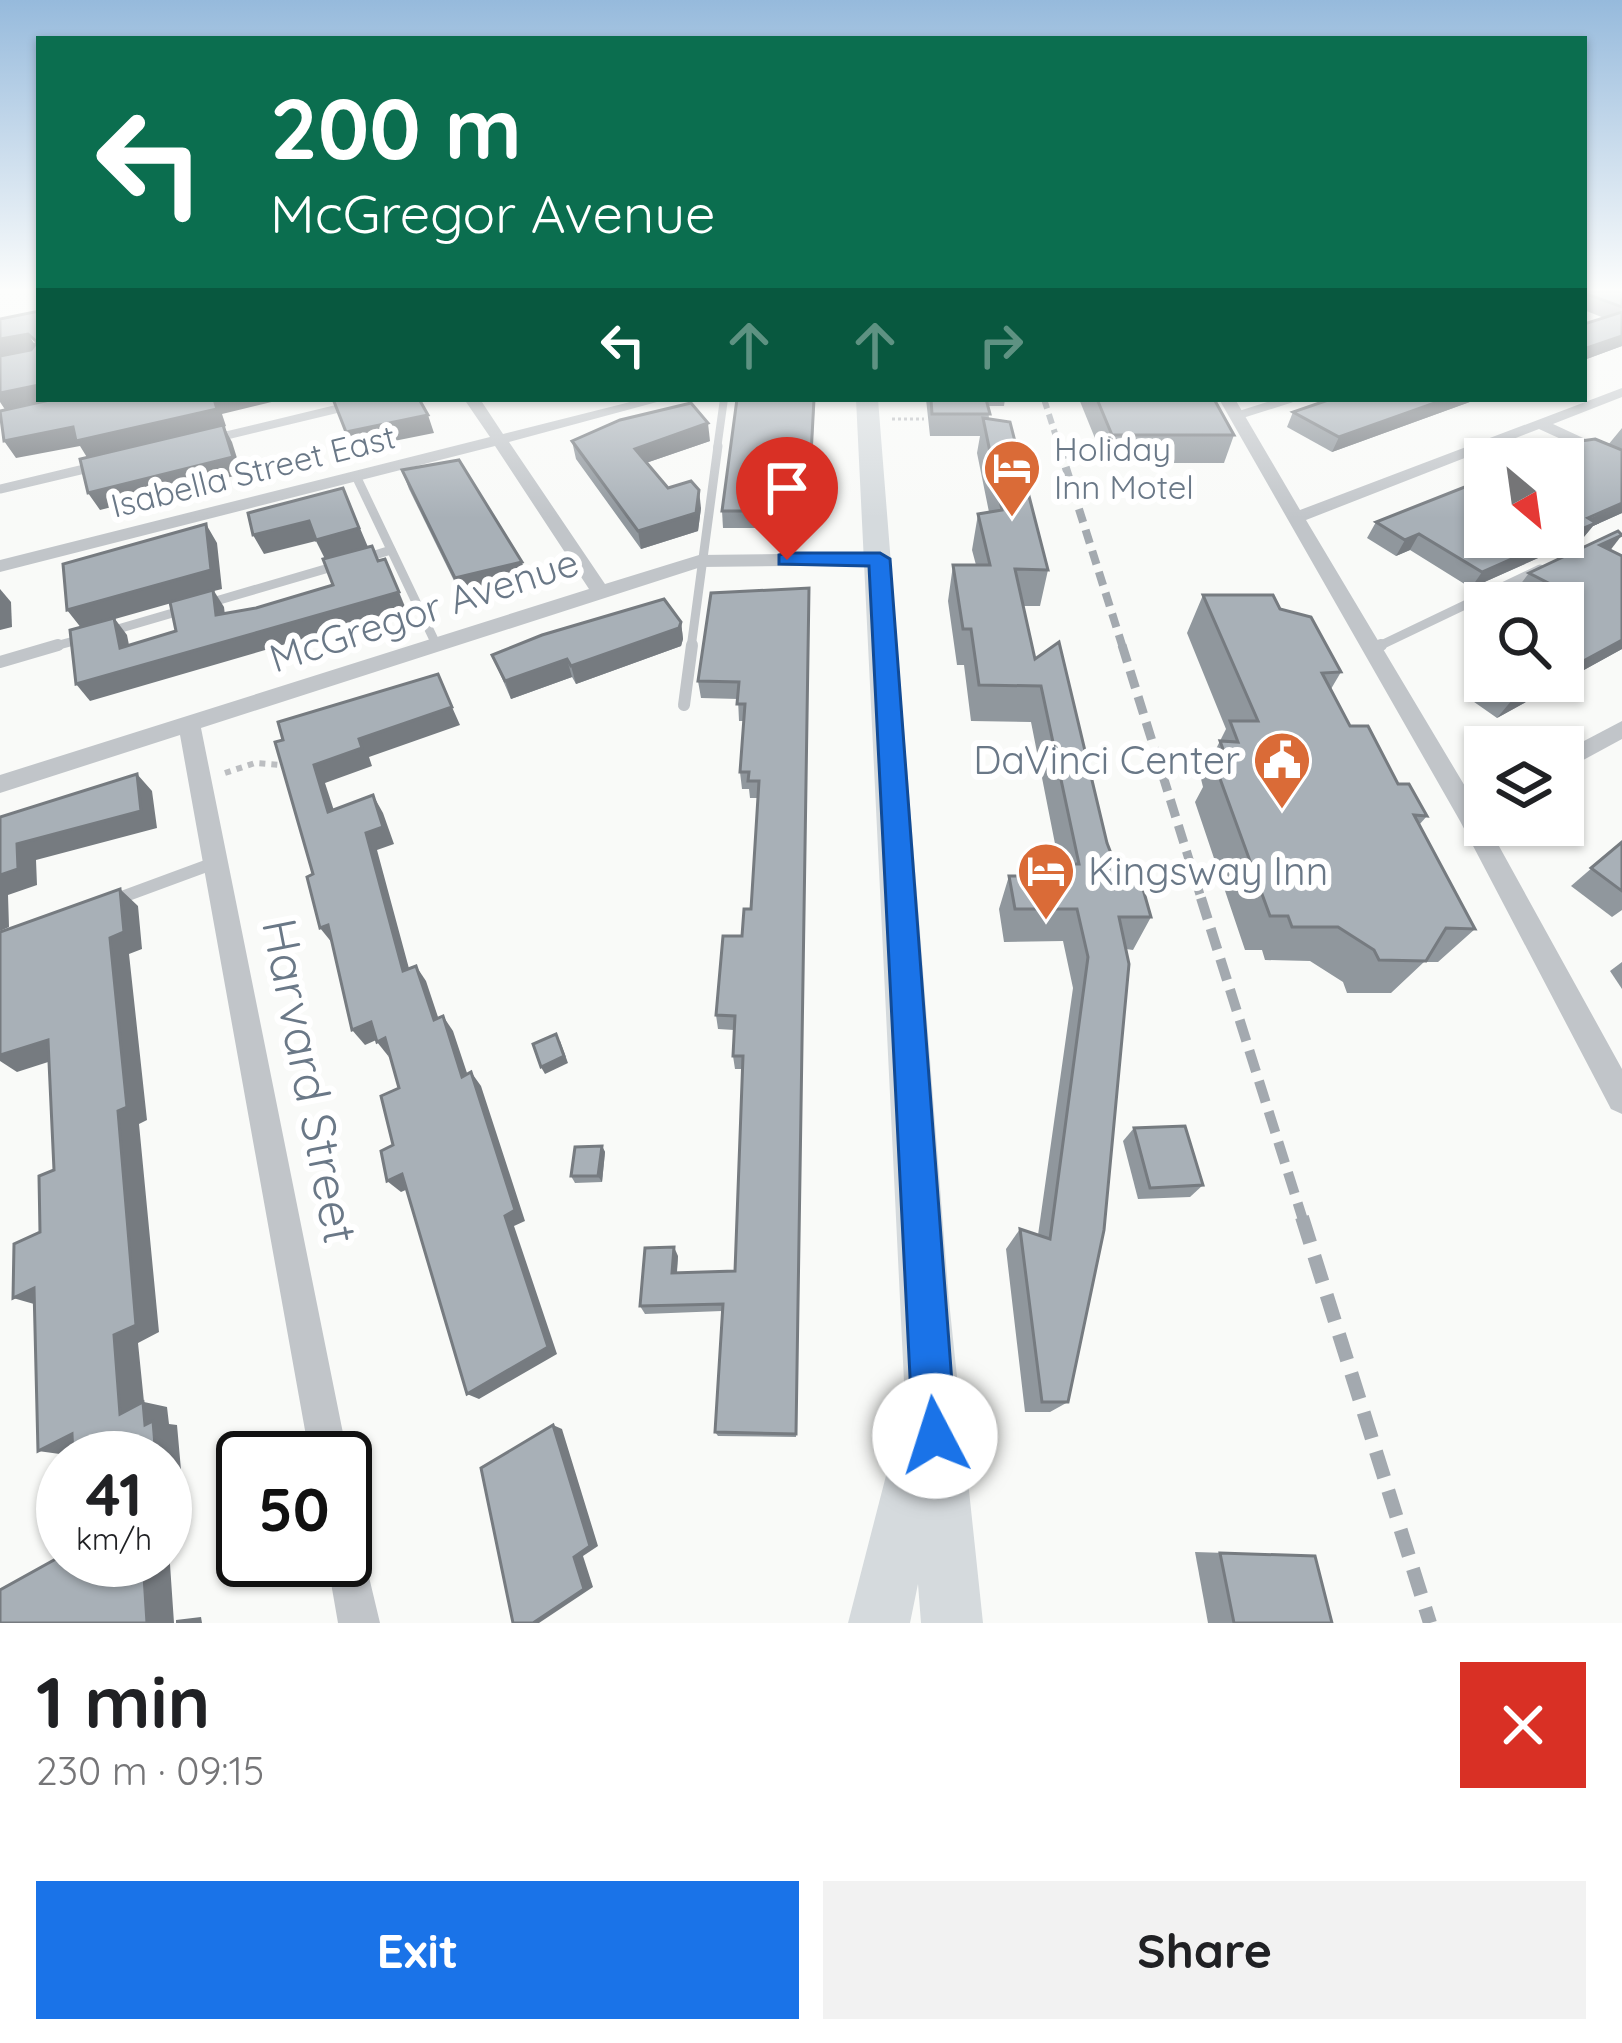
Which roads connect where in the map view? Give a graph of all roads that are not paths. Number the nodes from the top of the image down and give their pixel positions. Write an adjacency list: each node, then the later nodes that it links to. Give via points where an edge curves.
1 (1622, 392): 9 (street)
2 (366, 402): 10 (lane)
3 (474, 402): 11 (street)
4 (648, 402): 11 (street, Isabella Street East)
5 (724, 402): 20 (lane)
6 (867, 402): 18 (main road)
7 (1271, 402): 8 (lane)
8 (1232, 408): 16 (street)
9 (1541, 424): 13 (street); 16 (street)
10 (209, 440)
11 (498, 440): 14 (street, Isabella Street East); 22 (street)
12 (116, 461): 15 (lane)
13 (1622, 462)
14 (356, 476): 17 (lane); 21 (street, Isabella Street East)
15 (0, 489)
16 (1297, 518): 24 (street)
17 (391, 550): 23 (lane); 25 (lane)
18 (880, 559): 20 (street, McGregor Avenue); 36 (main road)
19 (1561, 559): 24 (lane)
20 (699, 561): 22 (street, McGregor Avenue); 26 (lane)
21 (0, 566)
22 (600, 591): 23 (street, McGregor Avenue)
23 (436, 644): 27 (street, McGregor Avenue)
24 (1372, 650): 31 (street)
25 (0, 662)
26 (684, 705)
27 (189, 723): 30 (street, McGregor Avenue); 33 (street, Harvard Street)
28 (1622, 729): 29 (street)
29 (1584, 750)
30 (0, 784)
31 (1464, 791)
32 (1495, 846): 35 (street)
33 (218, 862): 34 (lane); 37 (street, Harvard Street)
34 (87, 910)
35 (1621, 1089)
36 (930, 1389): 40 (main road); 41 (main road); 42 (main road)
37 (323, 1431)
38 (352, 1587): 39 (street)
39 (359, 1623)
40 (879, 1623)
41 (952, 1623)
42 (968, 1623)

